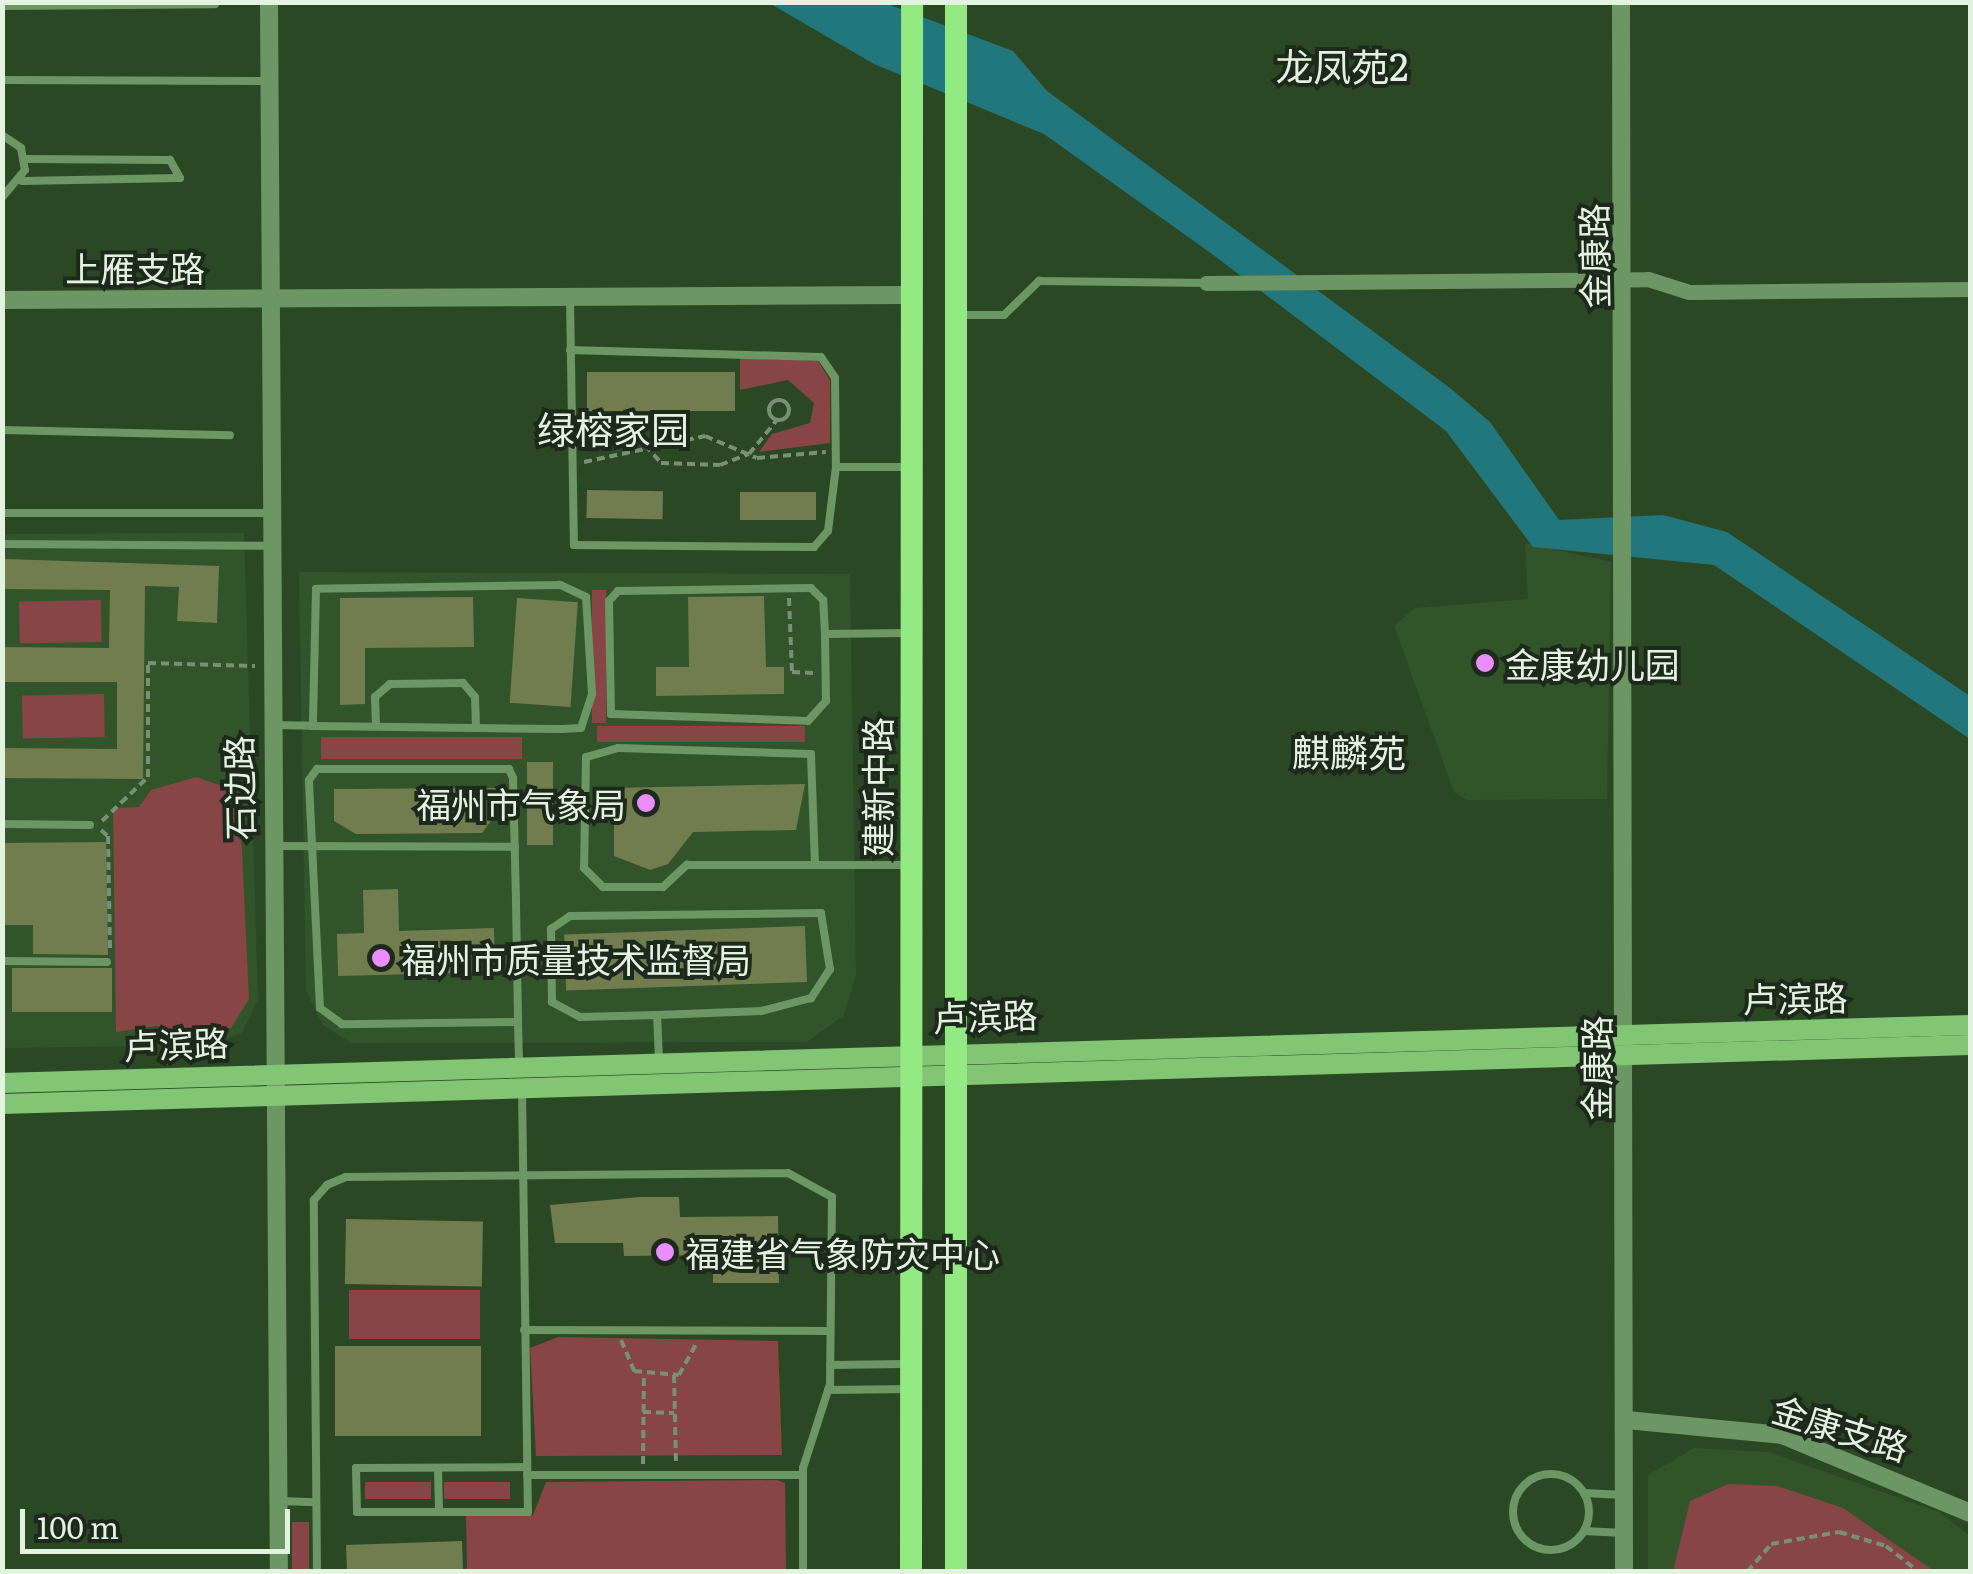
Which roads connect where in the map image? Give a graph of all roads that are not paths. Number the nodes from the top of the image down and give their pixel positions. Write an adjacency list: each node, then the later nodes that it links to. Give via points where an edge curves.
1 (268, 2): 8 (street, 石边路)
2 (956, 2): 20 (main road)
3 (1620, 2): 13 (street, 金康路)
4 (215, 4): 5 (lane)
5 (2, 6)
6 (912, 6): 16 (main road, 建新中路)
7 (2, 80): 8 (lane)
8 (268, 82): 18 (street, 石边路)
9 (2, 135): 10 (lane)
10 (25, 159): 11 (lane); 11 (lane, via 170,160 180,178)
11 (22, 181): 12 (lane)
12 (2, 196)
13 (1626, 279): 14 (street); 15 (street, via 1689,292); 48 (street, 金康路)
14 (1206, 283): 20 (lane, via 1039,281 1004,315)
15 (1970, 290)
16 (909, 295): 17 (street, 上雁支路); 25 (main road, 建新中路)
17 (570, 298): 18 (street, 上雁支路); 21 (lane)
18 (268, 299): 19 (street, 上雁支路); 27 (street, 石边路)
19 (2, 300)
20 (957, 315): 51 (main road)
21 (570, 350): 24 (lane, via 820,358 835,378); 24 (lane, via 570,534 584,548 814,547 828,531)
22 (2, 430): 23 (lane)
23 (230, 436)
24 (836, 467): 25 (lane)
25 (911, 467): 30 (main road, 建新中路)
26 (2, 513): 27 (lane)
27 (265, 513): 29 (street, 石边路)
28 (2, 544): 29 (lane)
29 (266, 546): 32 (street, 石边路)
30 (910, 633): 31 (lane); 42 (main road, 建新中路)
31 (825, 634): 31 (lane, via 820,593 613,593 611,714 808,721 823,712)
32 (270, 725): 33 (lane); 38 (street, 石边路)
33 (313, 726): 34 (lane); 35 (lane, via 316,588 575,588 586,597 589,717 580,728)
34 (376, 726): 35 (lane); 35 (lane, via 375,697 390,684 463,683 476,696)
35 (476, 728)
36 (2, 824): 37 (lane)
37 (90, 824)
38 (272, 846): 39 (lane); 54 (street, 石边路)
39 (311, 846): 40 (lane); 40 (lane, via 309,780 317,770 501,765 514,778); 46 (lane, via 320,1008 328,1018)
40 (515, 847): 46 (lane)
41 (815, 865): 41 (lane, via 814,762 800,749 618,748 586,758 589,882 662,887 687,865); 42 (lane)
42 (910, 865): 52 (main road, 建新中路)
43 (2, 961): 44 (lane)
44 (106, 962)
45 (658, 1015): 45 (lane, via 761,1010 811,998 830,969 821,913 570,916 551,929 552,1002 580,1017); 50 (lane)
46 (518, 1022): 53 (lane)
47 (1970, 1025): 48 (main road, 卢滨路)
48 (1628, 1043): 49 (main road); 51 (main road, 卢滨路); 64 (street, 金康路)
49 (1970, 1045)
50 (659, 1058): 52 (main road, 卢滨路); 53 (main road, 卢滨路)
51 (956, 1059): 52 (main road, 卢滨路); 80 (main road)
52 (910, 1060): 53 (main road); 60 (main road, 建新中路)
53 (520, 1074): 54 (main road, 卢滨路); 57 (lane)
54 (277, 1082): 55 (main road, 卢滨路); 56 (main road); 70 (street, 石边路)
55 (2, 1083)
56 (2, 1104)
57 (521, 1173): 58 (lane); 59 (lane, via 806,1175 832,1196); 71 (lane, via 346,1177 314,1200)
58 (524, 1330): 59 (lane); 66 (lane)
59 (830, 1331): 61 (lane)
60 (911, 1364): 61 (lane); 62 (main road, 建新中路)
61 (830, 1366): 63 (lane)
62 (911, 1389): 63 (lane); 79 (main road, 建新中路)
63 (828, 1390): 67 (lane)
64 (1626, 1420): 69 (street, 金康路); 73 (street, 金康支路, via 1782,1435)
65 (438, 1468): 66 (lane); 72 (lane); 72 (lane, via 356,1468 357,1512)
66 (527, 1471): 67 (lane); 72 (lane, via 528,1512)
67 (803, 1475): 78 (lane)
68 (1584, 1494): 69 (lane); 74 (lane); 74 (lane, via 1564,1477 1539,1476 1520,1490 1513,1512 1520,1535 1539,1548 1564,1548)
69 (1625, 1495): 75 (street, 金康路)
70 (279, 1501): 71 (lane); 76 (street, 石边路)
71 (316, 1502): 77 (lane)
72 (439, 1512)
73 (1970, 1513)
74 (1584, 1532): 75 (lane)
75 (1624, 1533): 81 (street, 金康路)
76 (279, 1572)
77 (316, 1572)
78 (803, 1572)
79 (911, 1572)
80 (956, 1572)
81 (1624, 1572)

